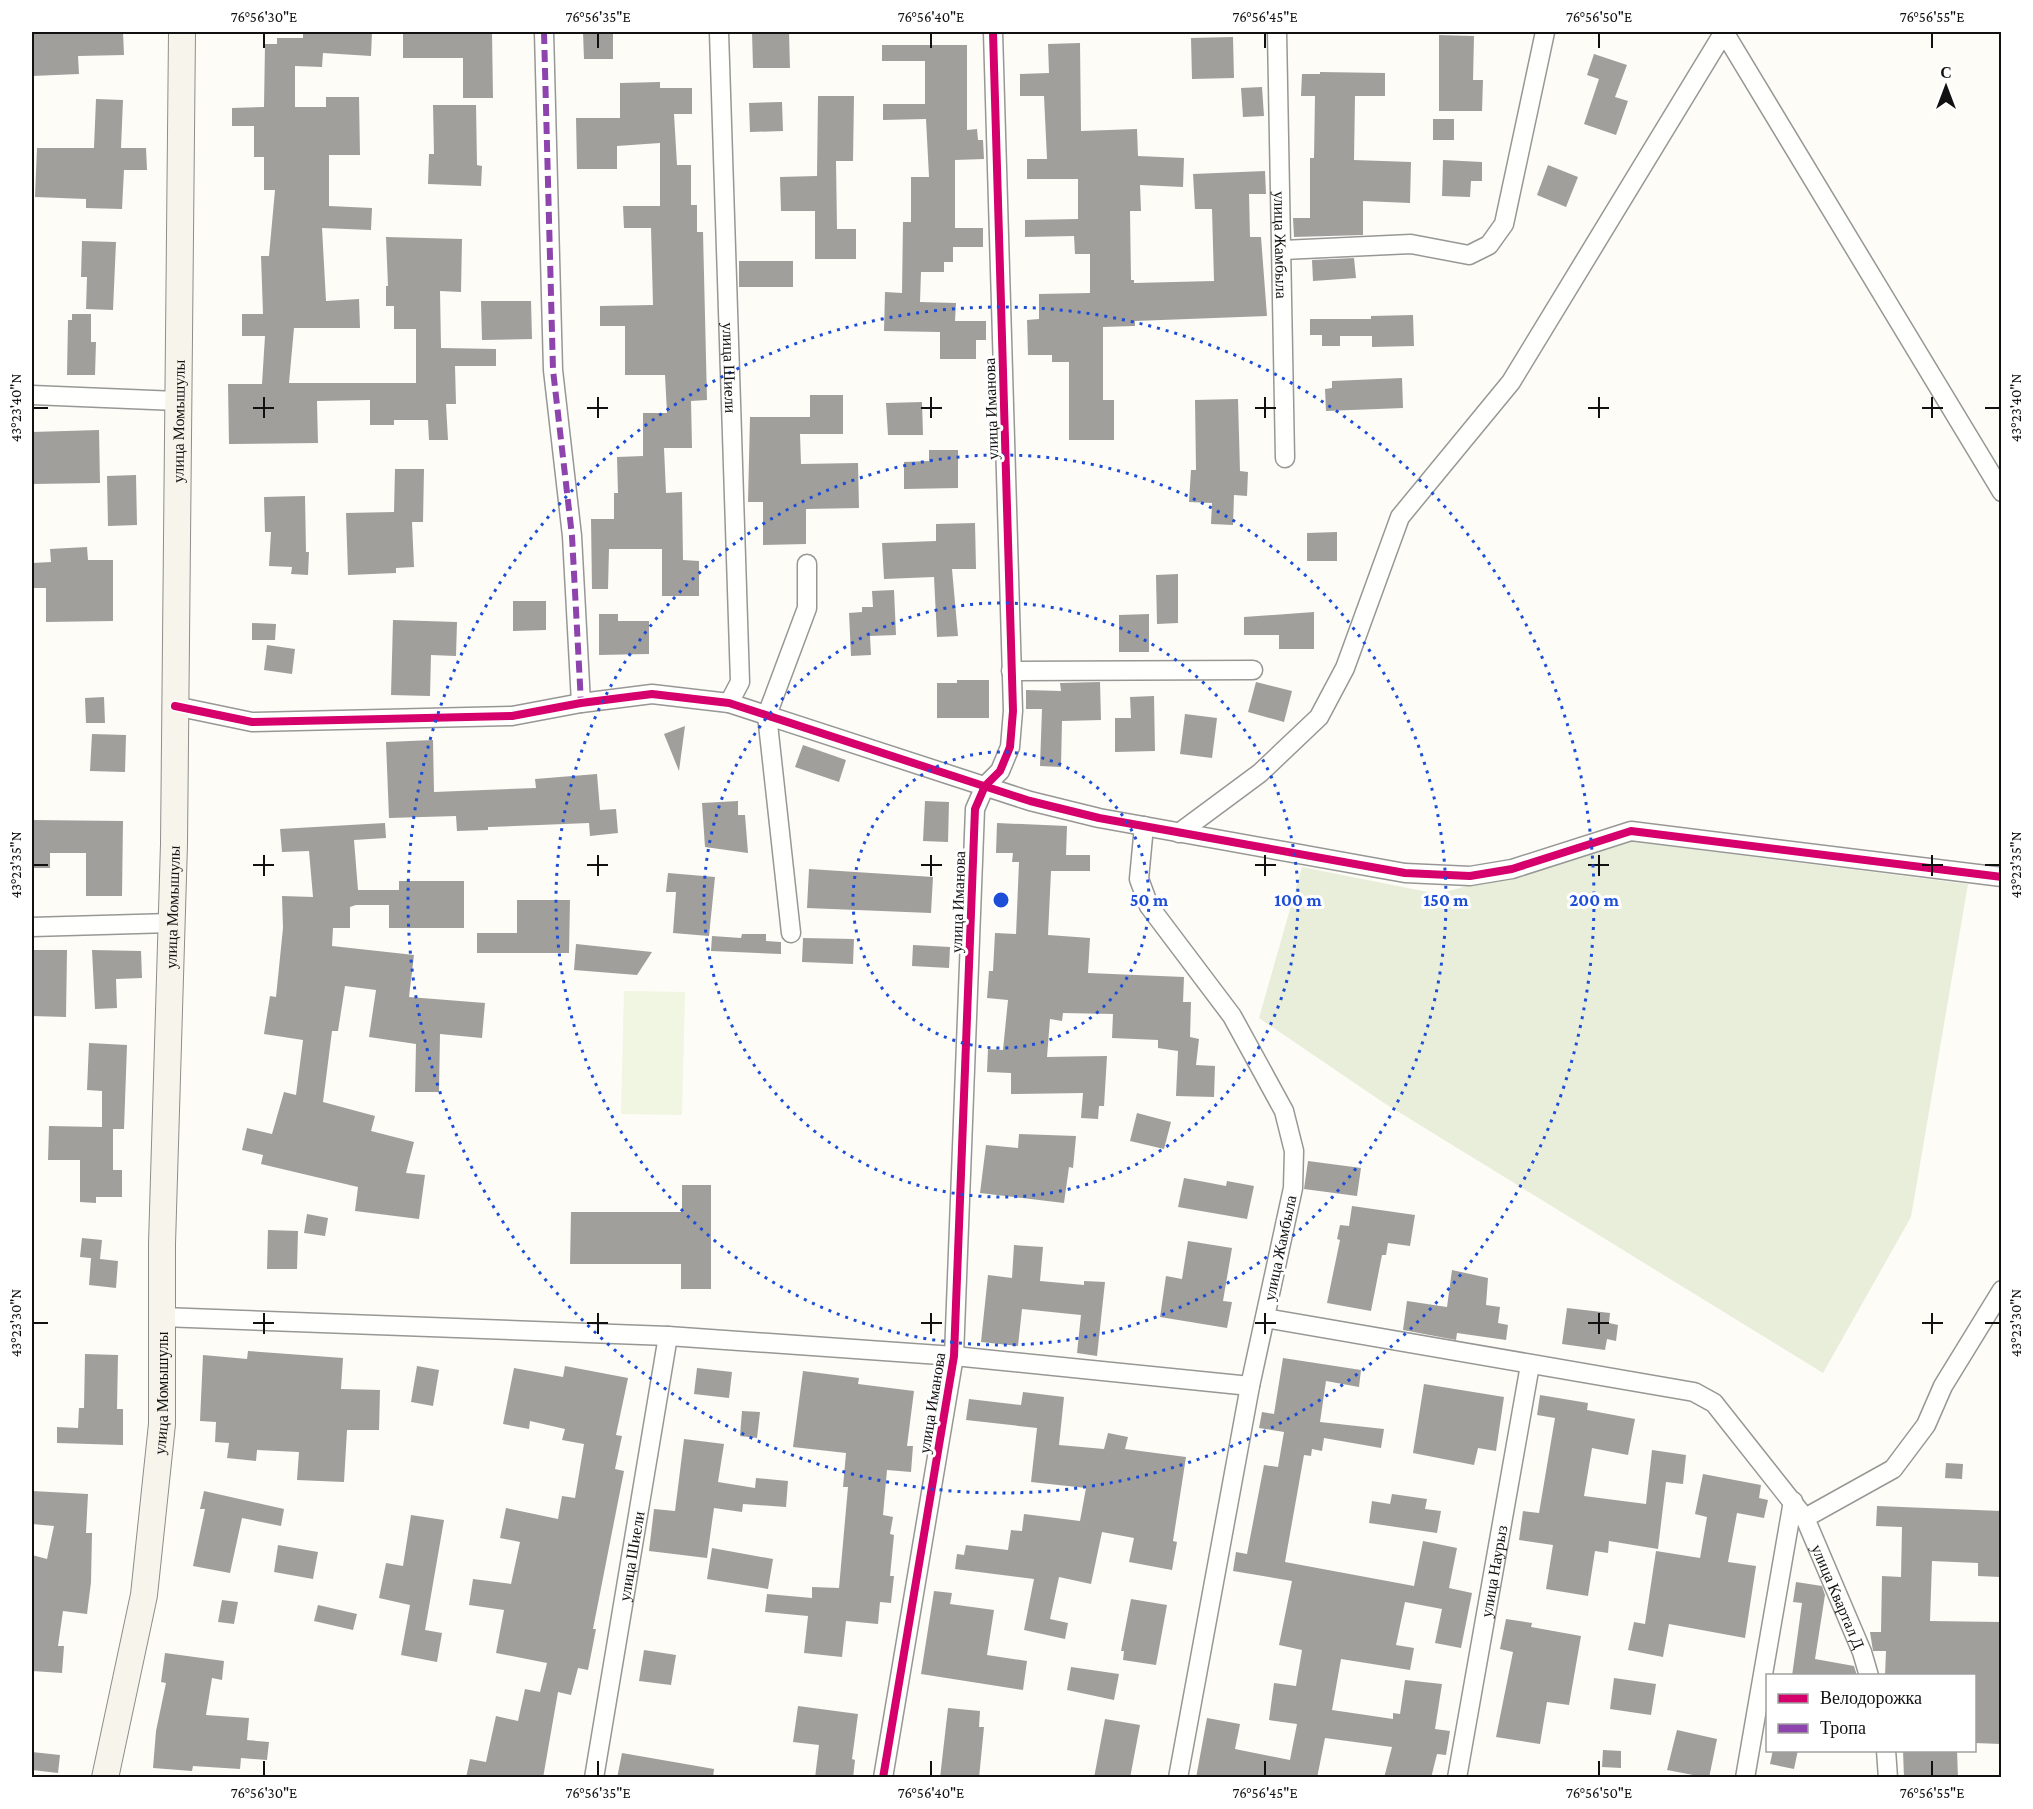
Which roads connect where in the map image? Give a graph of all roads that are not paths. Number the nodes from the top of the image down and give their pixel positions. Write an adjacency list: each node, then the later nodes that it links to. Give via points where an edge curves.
1 (182, 32): 10 (street, улица Момышулы)
2 (544, 32): 16 (street, via 554,370 572,536)
3 (720, 32): 17 (street, улица Шиели, via 740,682)
4 (993, 32): 15 (street, улица Иманова)
5 (1277, 32): 8 (street, улица Жамбыла)
6 (1545, 32): 8 (street, via 1504,224 1489,245 1469,255 1411,244)
7 (1724, 32): 12 (street); 22 (street, via 1510,382 1400,517 1345,668 1319,717 1260,773)
8 (1283, 250): 11 (street, улица Жамбыла)
9 (32, 395): 10 (street)
10 (177, 401): 18 (street, улица Момышулы)
11 (1285, 458)
12 (2001, 492)
13 (807, 564): 19 (street, via 807,608)
14 (1253, 670): 15 (street)
15 (1011, 671): 20 (street, улица Иманова, via 1010,747 1000,771)
16 (581, 703): 17 (street, via 652,694); 18 (street, via 512,716 252,722)
17 (729, 703): 19 (street)
18 (175, 706): 24 (street, улица Момышулы)
19 (767, 715): 20 (street); 26 (street)
20 (986, 786): 21 (street, via 1099,818); 31 (street, улица Иманова, via 975,809)
21 (1144, 826): 22 (street); 29 (street, улица Жамбыла, via 1138,879 1149,906 1232,1016 1284,1111 1291,1141 1293,1188)
22 (1179, 833): 23 (street, via 1442,877 1512,869 1631,831)
23 (2001, 877)
24 (171, 923): 25 (street); 28 (street, улица Момышулы)
25 (32, 927)
26 (791, 933)
27 (2001, 1290): 35 (street, via 1943,1386 1926,1425 1893,1469)
28 (162, 1317): 30 (street); 38 (street, улица Момышулы, via 162,1424 144,1595)
29 (1265, 1318): 32 (street, улица Квартал Д); 33 (street, улица Жамбыла)
30 (668, 1336): 31 (street); 39 (street, улица Шиели)
31 (954, 1356): 33 (street); 40 (street, улица Иманова)
32 (1530, 1365): 34 (street, улица Квартал Д, via 1694,1392 1714,1403); 42 (street, улица Наурыз)
33 (1250, 1386): 41 (street, улица Жамбыла)
34 (1793, 1501): 35 (street, улица Квартал Д); 43 (street)
35 (1805, 1518): 36 (street, улица Квартал Д)
36 (1868, 1674)
37 (1886, 1752): 44 (street)
38 (105, 1778)
39 (594, 1778)
40 (883, 1778)
41 (1178, 1778)
42 (1457, 1778)
43 (1744, 1778)
44 (1888, 1778)

